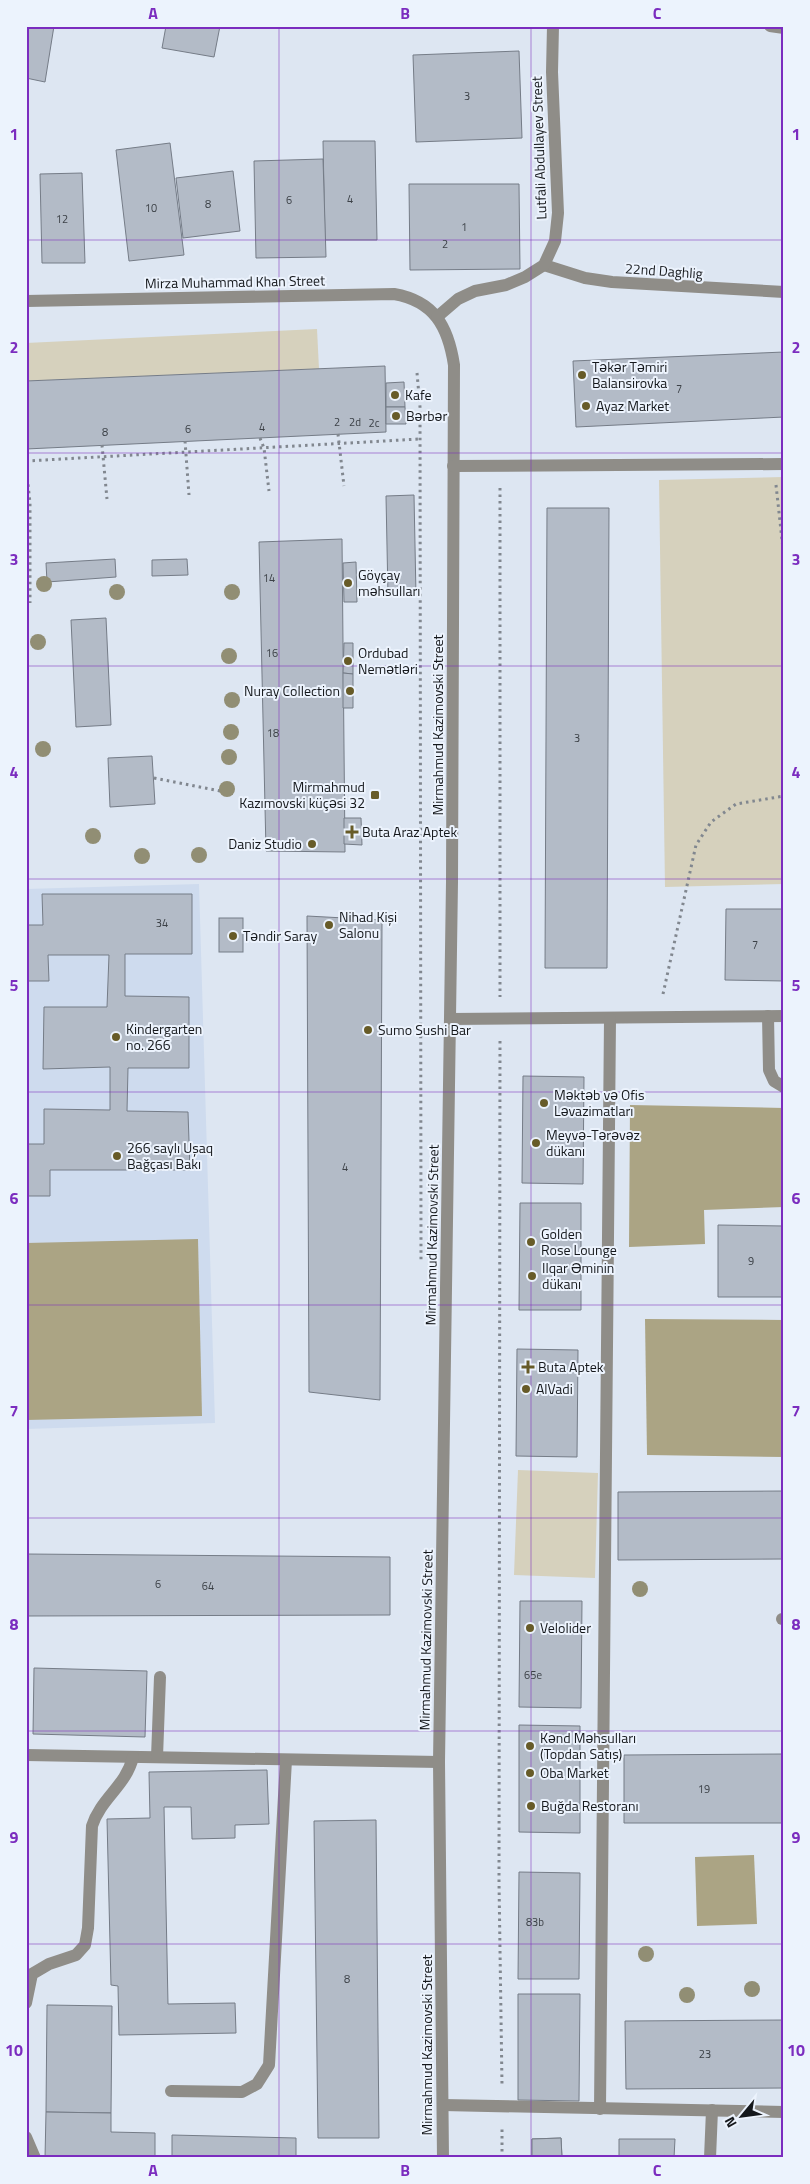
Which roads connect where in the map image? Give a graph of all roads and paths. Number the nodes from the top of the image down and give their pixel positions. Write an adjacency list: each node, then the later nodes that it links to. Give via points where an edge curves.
1 (554, 26): 4 (street, Lutfali Abdullayev Street, via 552,72 558,214 555,241)
2 (770, 26): 3 (street)
3 (784, 28)
4 (544, 265): 5 (street, 22nd Daghlig, via 585,278 612,282); 7 (street, via 506,285 475,291 458,299)
5 (784, 292)
6 (26, 301): 7 (street, Mirza Muhammad Khan Street, via 394,294 423,303)
7 (437, 317): 23 (street, Mirmahmud Kazimovski Street, via 451,342 454,365)
8 (417, 373): 9 (path)
9 (420, 407)
10 (338, 434): 14 (path)
11 (260, 438): 16 (path)
12 (420, 439): 14 (path)
13 (185, 442): 17 (path)
14 (339, 444): 16 (path); 25 (path)
15 (102, 445): 18 (path)
16 (264, 448): 17 (path); 26 (path)
17 (187, 452): 18 (path); 27 (path)
18 (103, 456): 19 (path); 28 (path)
19 (26, 461)
20 (784, 464): 22 (street)
21 (26, 465): 30 (path, via 30,503)
22 (500, 465): 23 (street); 38 (path)
23 (453, 466): 37 (street, Mirmahmud Kazimovski Street)
24 (775, 477): 29 (path)
25 (344, 486)
26 (269, 491)
27 (189, 495)
28 (107, 499)
29 (784, 558)
30 (30, 602)
31 (154, 778): 32 (path)
32 (236, 794)
33 (784, 796): 36 (path, via 736,804 711,822 696,845)
34 (768, 1016): 35 (street); 36 (street); 40 (street, via 769,1070 774,1081)
35 (784, 1016)
36 (658, 1017): 39 (street)
37 (451, 1018): 38 (street); 46 (street, Mirmahmud Kazimovski Street)
38 (500, 1019): 39 (street); 50 (path, via 499,1882)
39 (610, 1019): 51 (street)
40 (784, 1087)
41 (160, 1678): 44 (street)
42 (26, 1755): 43 (street)
43 (134, 1757): 44 (street); 47 (street, via 130,1772 96,1812 92,1826 85,1945 76,1955 32,1974)
44 (157, 1757): 45 (street)
45 (286, 1760): 46 (street); 48 (street, via 269,2066 257,2084 242,2092)
46 (439, 1762): 49 (street, Mirmahmud Kazimovski Street)
47 (26, 2003)
48 (171, 2090)
49 (443, 2105): 50 (street); 56 (street, Mirmahmud Kazimovski Street)
50 (502, 2105): 51 (street); 57 (path)
51 (600, 2109): 52 (street)
52 (712, 2110): 53 (street); 58 (street)
53 (784, 2112)
54 (26, 2137): 55 (street)
55 (35, 2158)
56 (443, 2158)
57 (502, 2158)
58 (710, 2158)

